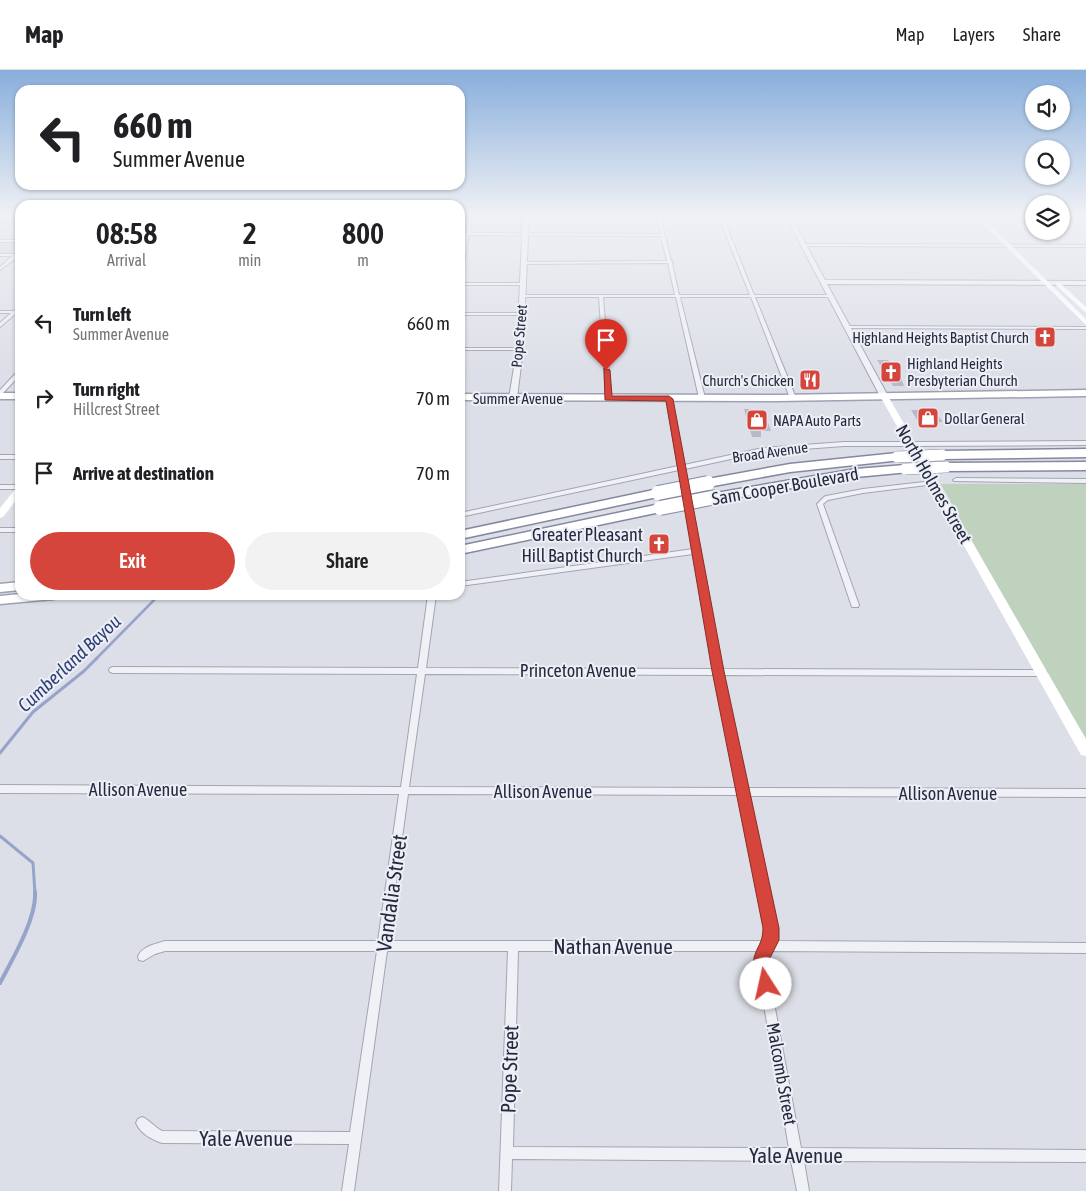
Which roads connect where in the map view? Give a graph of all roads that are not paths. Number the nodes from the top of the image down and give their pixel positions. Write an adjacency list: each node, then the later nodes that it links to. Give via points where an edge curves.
1 (524, 267): 13 (street, Pope Street)
2 (671, 267): 16 (street)
3 (742, 267): 17 (street)
4 (815, 267): 9 (street, North Holmes Street)
5 (1034, 267): 8 (main road)
6 (1040, 267): 7 (main road)
7 (1044, 271)
8 (1049, 280): 9 (street); 10 (main road); 25 (main road)
9 (823, 282): 18 (street, North Holmes Street)
10 (1057, 283): 11 (street); 19 (main road)
11 (1086, 283)
12 (465, 284): 13 (street)
13 (523, 284): 14 (street, Pope Street)
14 (523, 296): 15 (street); 24 (street, Pope Street)
15 (601, 296): 16 (street); 38 (street)
16 (676, 296): 17 (street); 39 (street)
17 (754, 296): 18 (street); 40 (street)
18 (830, 296): 27 (street, North Holmes Street)
19 (1086, 311)
20 (0, 312): 21 (street)
21 (15, 312)
22 (15, 314): 26 (street)
23 (465, 314): 24 (street)
24 (522, 314): 30 (street, Pope Street)
25 (1086, 323)
26 (0, 326)
27 (847, 327): 28 (street); 35 (street, North Holmes Street)
28 (1086, 328)
29 (465, 349): 30 (street)
30 (520, 349): 37 (street, Pope Street)
31 (15, 378): 33 (street)
32 (1086, 392): 35 (main road, Summer Avenue)
33 (0, 394): 34 (main road)
34 (15, 396)
35 (884, 396): 40 (main road, Summer Avenue); 42 (main road, North Holmes Street)
36 (465, 397): 37 (main road, Summer Avenue)
37 (513, 398): 38 (main road, Summer Avenue)
38 (608, 398): 41 (main road, Summer Avenue)
39 (702, 398): 40 (main road, Summer Avenue); 41 (main road, Summer Avenue)
40 (793, 398)
41 (669, 399): 47 (street, Malcomb Street)
42 (911, 444): 43 (street, Broad Avenue); 47 (street, Broad Avenue, via 772,449); 50 (main road, North Holmes Street)
43 (1085, 451): 58 (highway, Sam Cooper Boulevard, bridge, via 942,454 790,468)
44 (0, 457): 45 (street)
45 (15, 457)
46 (1086, 466): 59 (highway, Sam Cooper Boulevard, bridge, via 946,467 826,477)
47 (681, 467): 54 (street, Broad Avenue); 60 (street, Malcomb Street)
48 (956, 480): 49 (street)
49 (1086, 481)
50 (933, 483): 67 (street, via 863,491 826,498 820,504); 71 (main road, North Holmes Street)
51 (0, 487): 52 (street)
52 (15, 488)
53 (15, 495): 55 (main road)
54 (465, 514)
55 (0, 515)
56 (0, 530): 57 (street)
57 (15, 530)
58 (465, 534)
59 (465, 549)
60 (697, 551): 61 (street); 70 (street, Malcomb Street)
61 (465, 583)
62 (15, 586): 63 (main road)
63 (0, 588)
64 (15, 599): 65 (main road)
65 (0, 600)
66 (431, 600): 69 (street, Vandalia Street)
67 (855, 605)
68 (113, 670): 69 (street, Princeton Avenue)
69 (422, 670): 70 (street, Princeton Avenue); 74 (street, Vandalia Street)
70 (718, 671): 71 (street, Princeton Avenue); 75 (street, Malcomb Street)
71 (1043, 673): 72 (main road, North Holmes Street)
72 (1086, 752)
73 (0, 789): 74 (street, Allison Avenue)
74 (405, 790): 75 (street, Allison Avenue); 77 (street, Vandalia Street)
75 (743, 792): 76 (street, Allison Avenue); 78 (street, Malcomb Street, via 771,928)
76 (1086, 793)
77 (384, 946): 79 (street, Nathan Avenue); 81 (street, Nathan Avenue, via 165,946); 83 (street, Vandalia Street)
78 (768, 946): 79 (street, Nathan Avenue); 80 (street, Nathan Avenue); 85 (street, Malcomb Street, via 761,960)
79 (513, 947): 84 (street, Pope Street)
80 (1086, 948)
81 (143, 956)
82 (142, 1123): 83 (street, Yale Avenue, via 150,1132 162,1137)
83 (356, 1138): 87 (street, Vandalia Street)
84 (506, 1154): 85 (street, Yale Avenue); 88 (street, Pope Street)
85 (796, 1155): 86 (street, Yale Avenue); 89 (street, Malcomb Street)
86 (1086, 1156)
87 (348, 1191)
88 (505, 1191)
89 (803, 1191)

